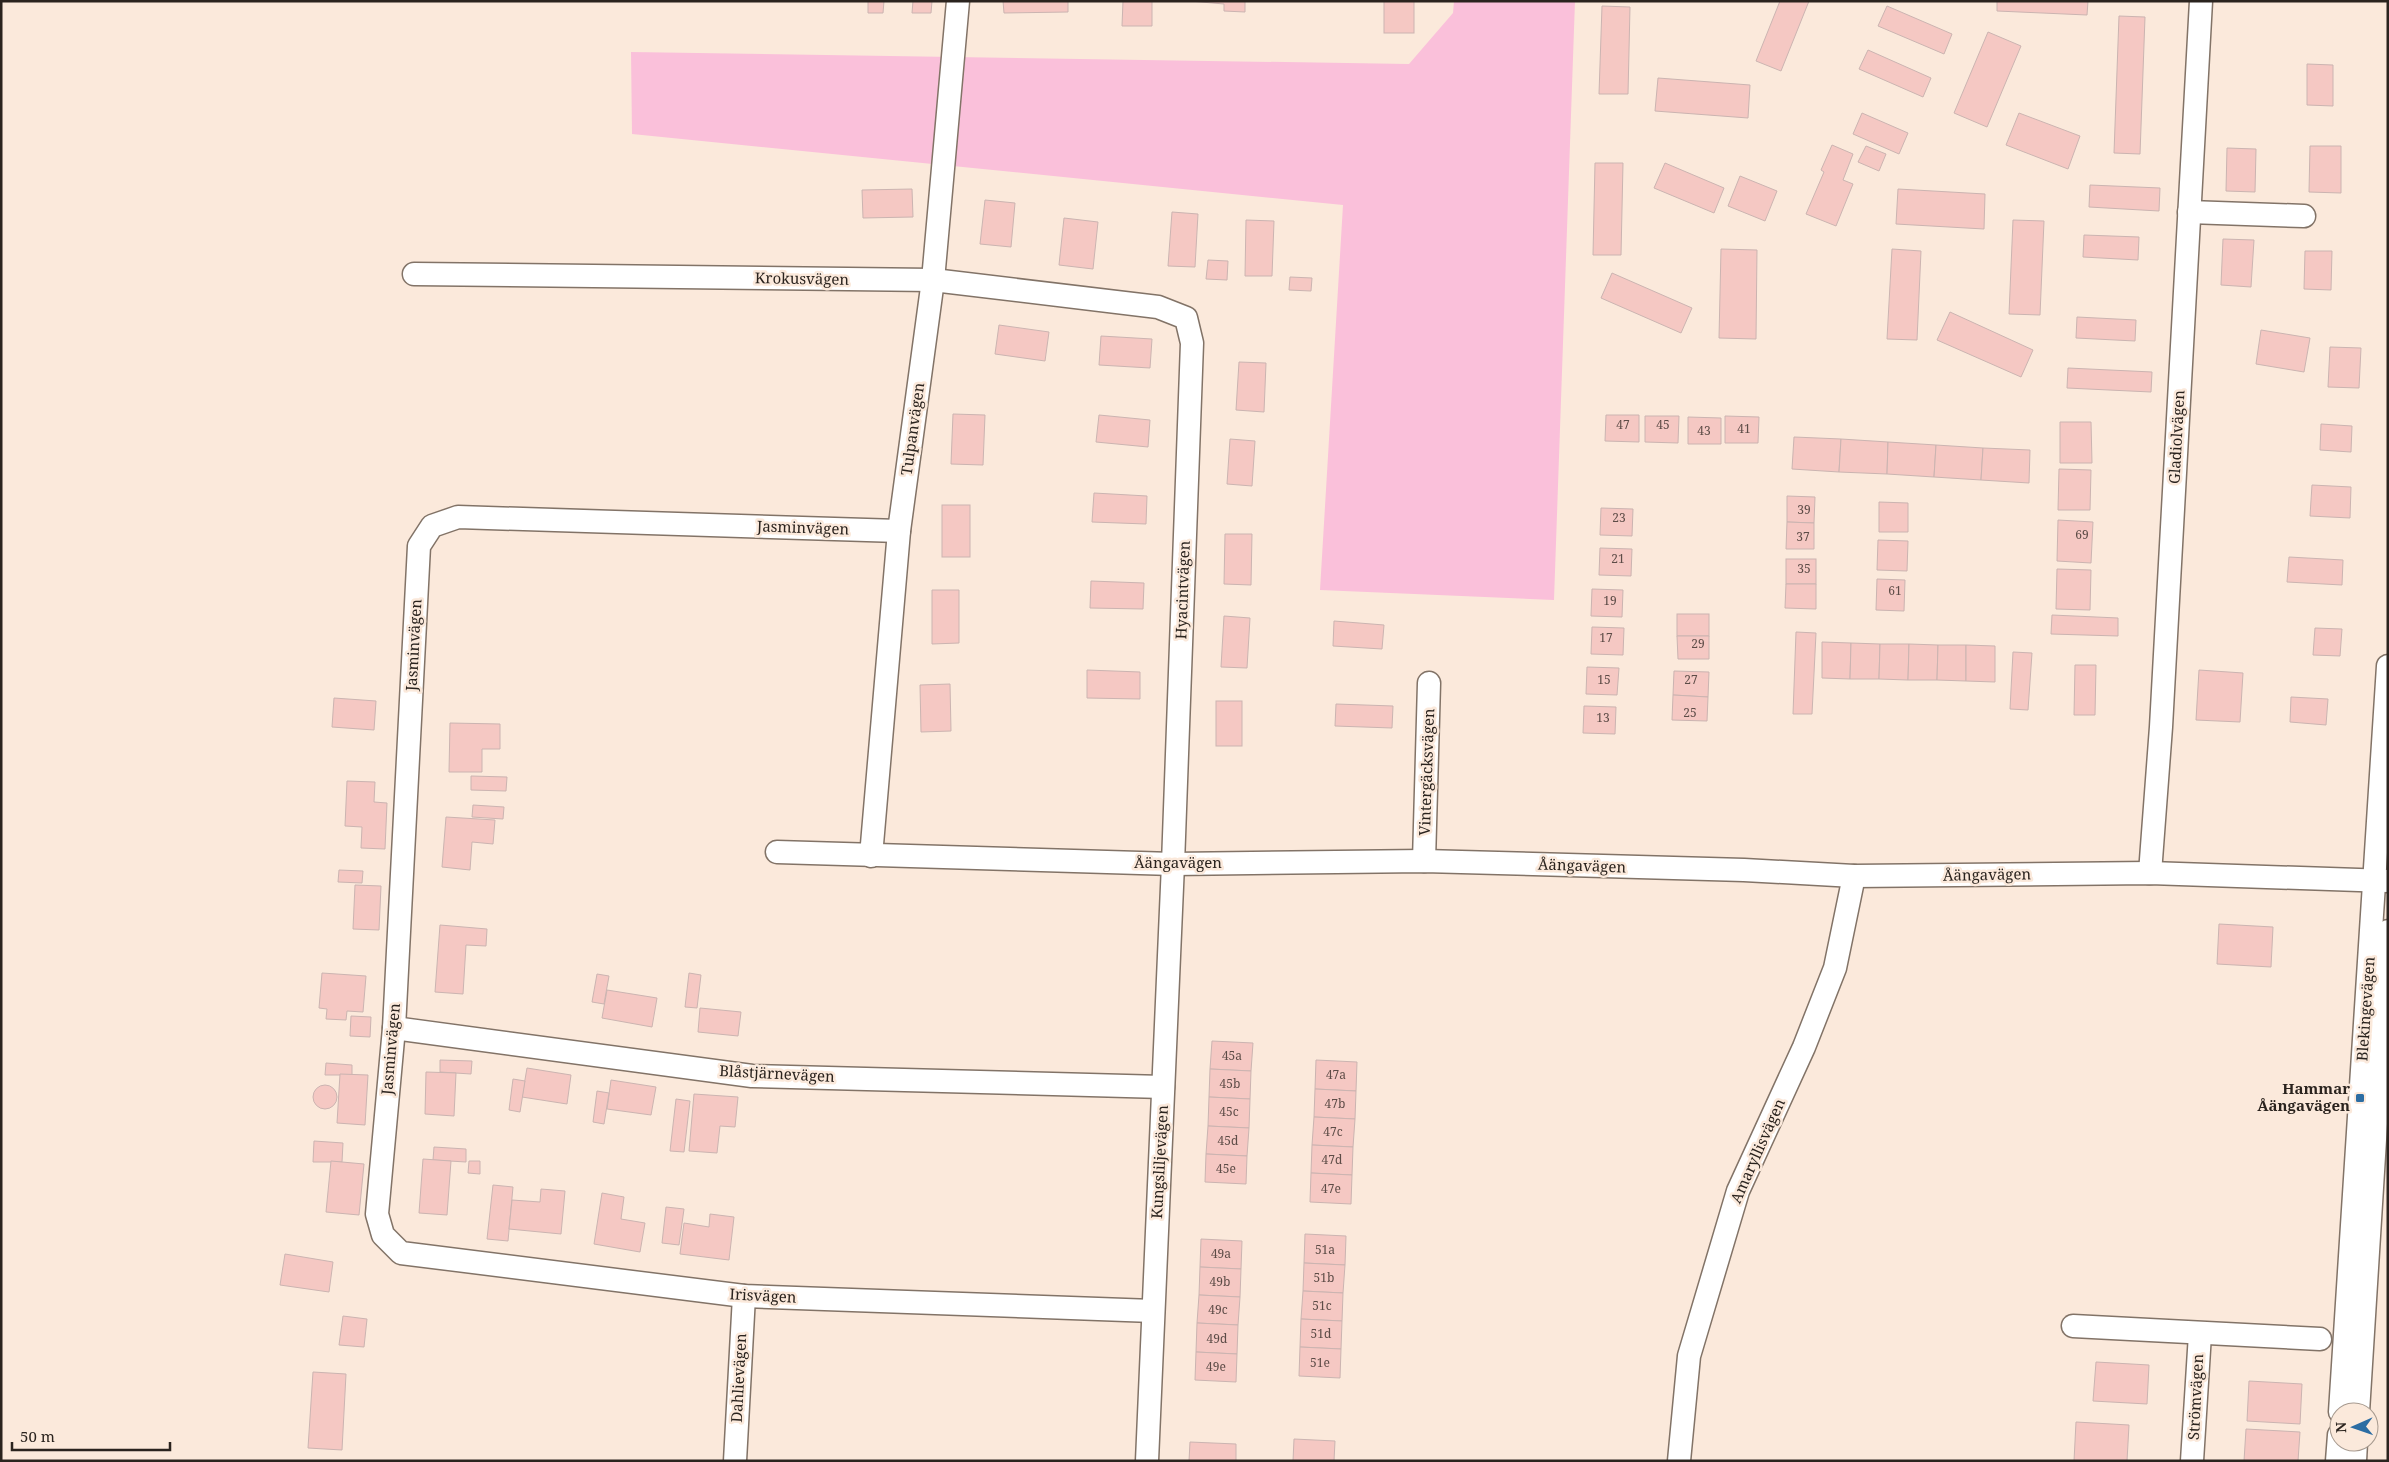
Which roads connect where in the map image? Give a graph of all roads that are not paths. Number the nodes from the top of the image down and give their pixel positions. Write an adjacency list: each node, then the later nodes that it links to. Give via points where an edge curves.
1 (958, 1): 6 (street, Tulpanvägen)
2 (2201, 1): 3 (street, Gladiolvägen)
3 (2189, 212): 4 (street); 15 (street, Gladiolvägen)
4 (2304, 216)
5 (414, 274): 6 (street, Krokusvägen)
6 (933, 280): 7 (street, Krokusvägen, via 1158,307); 8 (street, Tulpanvägen)
7 (1186, 318): 14 (street, Hyacintvägen, via 1192,343)
8 (899, 532): 12 (street, Tulpanvägen); 19 (street, Jasminvägen, via 458,517 432,526 420,546)
9 (2388, 666): 17 (street, Blekingevägen)
10 (1429, 683): 13 (street, Vintergäcksvägen)
11 (777, 852): 12 (street, Åängavägen)
12 (871, 856): 14 (street, Åängavägen)
13 (1424, 861): 14 (street, Åängavägen); 16 (street, Åängavägen)
14 (1174, 864): 20 (street, Kungsliljevägen)
15 (2150, 873): 16 (street, Åängavägen); 17 (street, Åängavägen)
16 (1854, 876): 31 (street, Amaryllisvägen, via 1835,968 1804,1047 1738,1191 1689,1356)
17 (2381, 881): 27 (street, Blekingevägen)
18 (2388, 931): 28 (street, Blekingevägen)
19 (394, 1028): 20 (street, Blåstjärnevägen, via 752,1076); 21 (street, Jasminvägen, via 377,1214)
20 (1163, 1087): 23 (street, Kungsliljevägen)
21 (383, 1235): 22 (street, Irisvägen, via 401,1253)
22 (744, 1296): 23 (street, Irisvägen); 29 (street, Dahlievägen)
23 (1153, 1311): 30 (street, Kungsliljevägen)
24 (2073, 1326): 25 (street, Strömvägen)
25 (2200, 1334): 26 (street, Strömvägen); 32 (street, Strömvägen)
26 (2320, 1339)
27 (2341, 1402)
28 (2359, 1402)
29 (735, 1461)
30 (1147, 1461)
31 (1679, 1461)
32 (2192, 1461)

